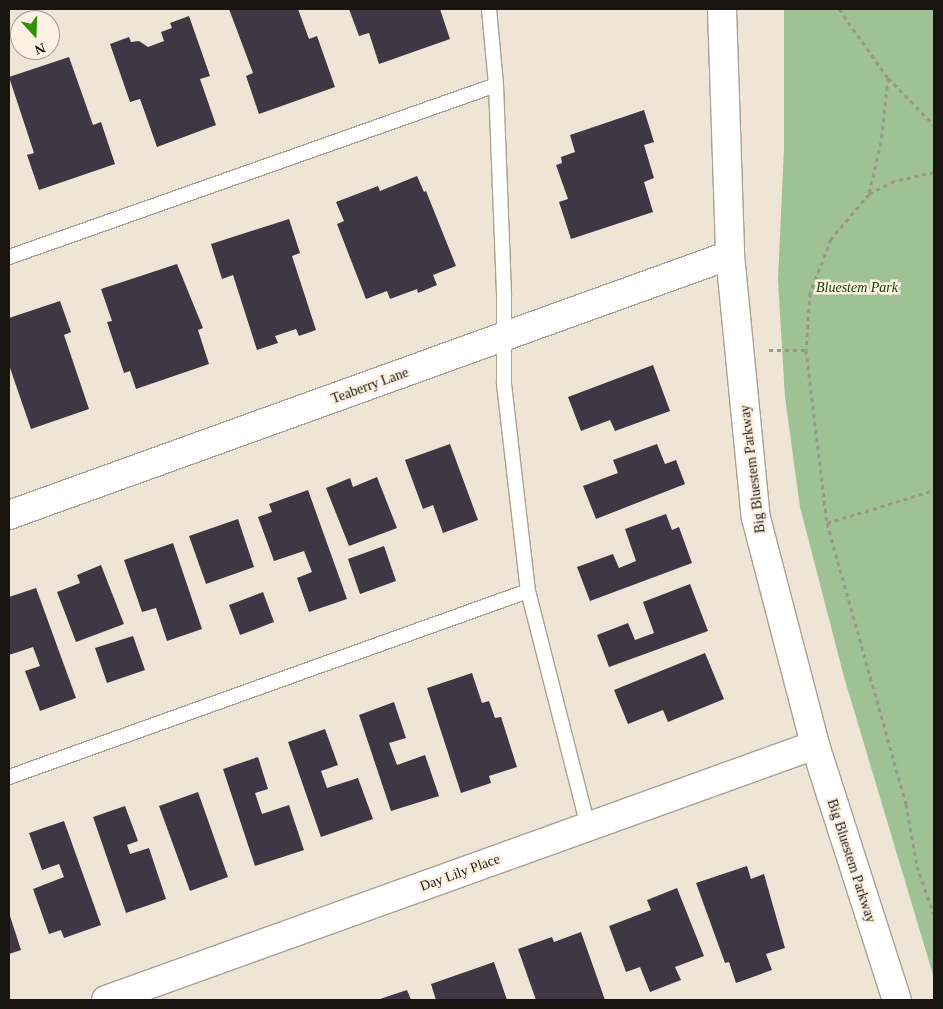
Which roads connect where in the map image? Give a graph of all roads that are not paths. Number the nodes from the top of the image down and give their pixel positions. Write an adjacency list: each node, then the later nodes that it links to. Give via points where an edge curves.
1 (489, 9): 3 (lane)
2 (722, 9): 4 (street, Big Bluestem Parkway)
3 (496, 85): 5 (lane); 6 (lane)
4 (730, 255): 6 (street, Teaberry Lane); 9 (street, Big Bluestem Parkway, via 756,518)
5 (9, 257)
6 (504, 338): 7 (street, Teaberry Lane); 8 (lane, via 504,384)
7 (9, 515)
8 (528, 590): 10 (lane); 11 (lane)
9 (814, 745): 11 (street, Day Lily Place); 13 (street, Big Bluestem Parkway)
10 (9, 777)
11 (588, 826): 12 (street, Day Lily Place)
12 (106, 1000)
13 (897, 1000)

